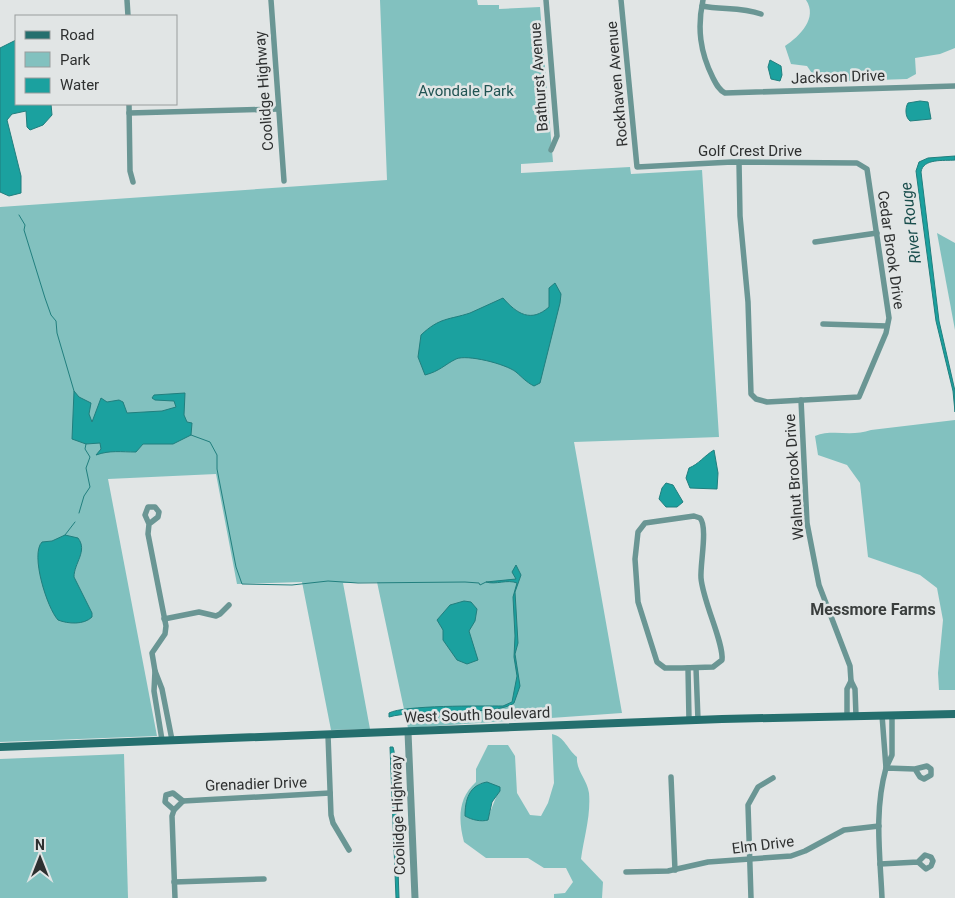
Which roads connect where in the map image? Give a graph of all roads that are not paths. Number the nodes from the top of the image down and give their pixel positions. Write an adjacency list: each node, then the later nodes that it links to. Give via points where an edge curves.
1 (127, 0): 7 (street)
2 (271, 0): 10 (street, Coolidge Highway)
3 (546, 0): 12 (street, Bathurst Avenue, via 557,136)
4 (622, 0): 15 (street, Rockhaven Avenue)
5 (703, 3): 6 (street); 8 (street, Jackson Drive, via 699,32 703,53 723,92)
6 (760, 14)
7 (128, 15)
8 (955, 86)
9 (129, 105): 11 (street)
10 (278, 109): 11 (street); 16 (street, Coolidge Highway)
11 (130, 113): 17 (street, via 130,172)
12 (551, 150)
13 (740, 162): 14 (street, Golf Crest Drive); 15 (street, Golf Crest Drive); 22 (street, Walnut Brook Drive, via 740,216 748,302 751,394 759,401)
14 (863, 165): 18 (street, Cedar Brook Drive, via 868,172)
15 (637, 167)
16 (284, 181)
17 (133, 182)
18 (877, 233): 19 (street); 21 (street, Cedar Brook Drive, via 889,313)
19 (815, 242)
20 (823, 324): 21 (street)
21 (887, 326): 22 (street, Cedar Brook Drive, via 859,396)
22 (801, 400): 29 (street, Walnut Brook Drive, via 809,535 819,585 848,659)
23 (149, 524): 25 (street, via 148,534)
24 (229, 605): 25 (street, via 216,616 200,612)
25 (164, 619): 28 (street, via 165,634 152,653)
26 (688, 668): 27 (street); 27 (street, via 665,668 657,662 638,602 635,559 640,526 694,516 700,518 704,526 700,559 702,584 723,656 722,662 716,666); 37 (street)
27 (696, 668): 38 (street)
28 (155, 671): 41 (street, via 154,691); 42 (street)
29 (851, 681): 30 (street, Walnut Brook Drive); 31 (street, Walnut Brook Drive)
30 (847, 699): 31 (street); 35 (street, Walnut Brook Drive)
31 (856, 699): 36 (street, Walnut Brook Drive)
32 (955, 714): 34 (main road, West South Boulevard)
33 (882, 715): 34 (main road, West South Boulevard); 36 (main road, West South Boulevard); 44 (street)
34 (892, 715): 44 (street, via 892,755)
35 (847, 716): 36 (main road, West South Boulevard); 38 (main road, West South Boulevard)
36 (856, 716)
37 (689, 720): 38 (main road, West South Boulevard); 39 (main road, West South Boulevard)
38 (698, 720)
39 (408, 732): 40 (main road, West South Boulevard); 61 (street, Coolidge Highway)
40 (328, 734): 42 (main road, West South Boulevard); 48 (street)
41 (162, 740): 42 (main road, West South Boulevard); 43 (main road, West South Boulevard)
42 (172, 740)
43 (0, 747)
44 (886, 768): 45 (street); 51 (street, via 879,797)
45 (915, 769)
46 (671, 777): 56 (street)
47 (773, 778): 53 (street, via 758,787 748,805)
48 (330, 793): 49 (street, Grenadier Drive); 52 (street, via 333,824)
49 (183, 801): 50 (street); 50 (street, Grenadier Drive, via 173,793 166,795 165,802)
50 (175, 808): 59 (street)
51 (879, 826): 53 (street, Elm Drive, via 844,830 796,855); 55 (street)
52 (349, 850)
53 (749, 860): 56 (street, Elm Drive, via 708,862); 62 (street)
54 (918, 862): 55 (street)
55 (880, 864): 63 (street)
56 (675, 870): 57 (street, Elm Drive)
57 (626, 872)
58 (264, 879): 59 (street)
59 (174, 882): 60 (street)
60 (175, 898)
61 (415, 898)
62 (751, 898)
63 (882, 898)

